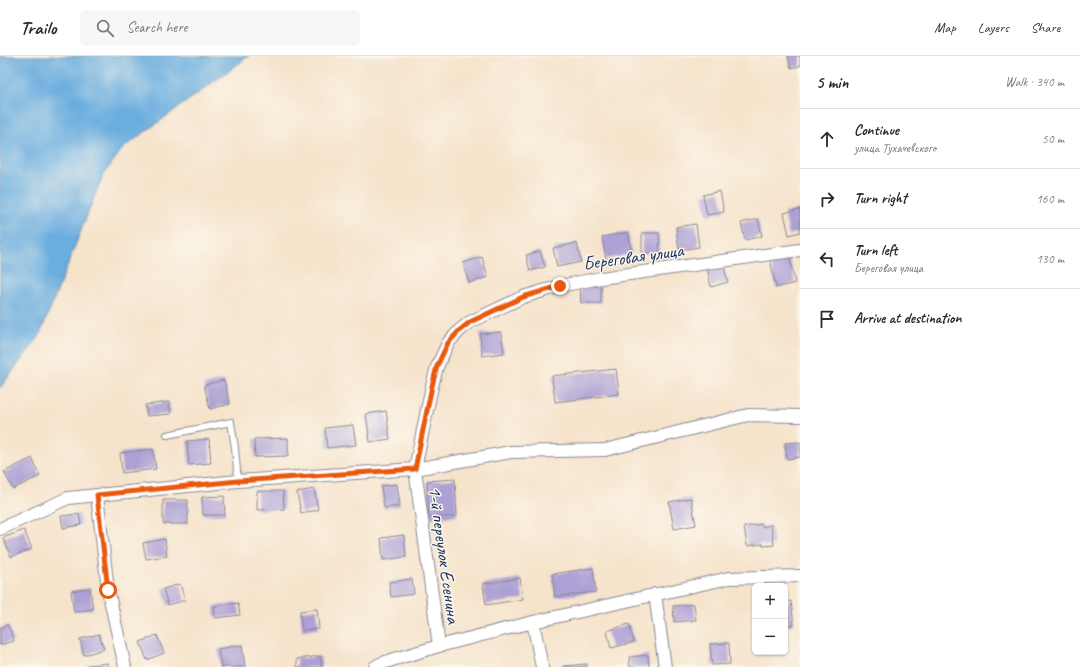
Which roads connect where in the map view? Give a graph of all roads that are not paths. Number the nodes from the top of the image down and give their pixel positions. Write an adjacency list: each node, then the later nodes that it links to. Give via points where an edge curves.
1 (800, 250): 4 (street, Береговая улица, via 560,286 523,297 470,322 448,343 437,366)
2 (800, 416): 4 (street, via 748,415 605,450 511,452)
3 (167, 435): 5 (lane, via 230,422)
4 (415, 469): 5 (street); 11 (street, 1-й переулок Есенина)
5 (238, 481): 6 (street)
6 (97, 495): 7 (street, via 68,498); 12 (street, via 108,590)
7 (0, 529)
8 (800, 576): 9 (street, via 729,578)
9 (655, 594): 10 (street); 15 (street)
10 (533, 622): 11 (street); 14 (street)
11 (439, 646): 13 (street)
12 (125, 667)
13 (375, 667)
14 (542, 667)
15 (665, 667)

